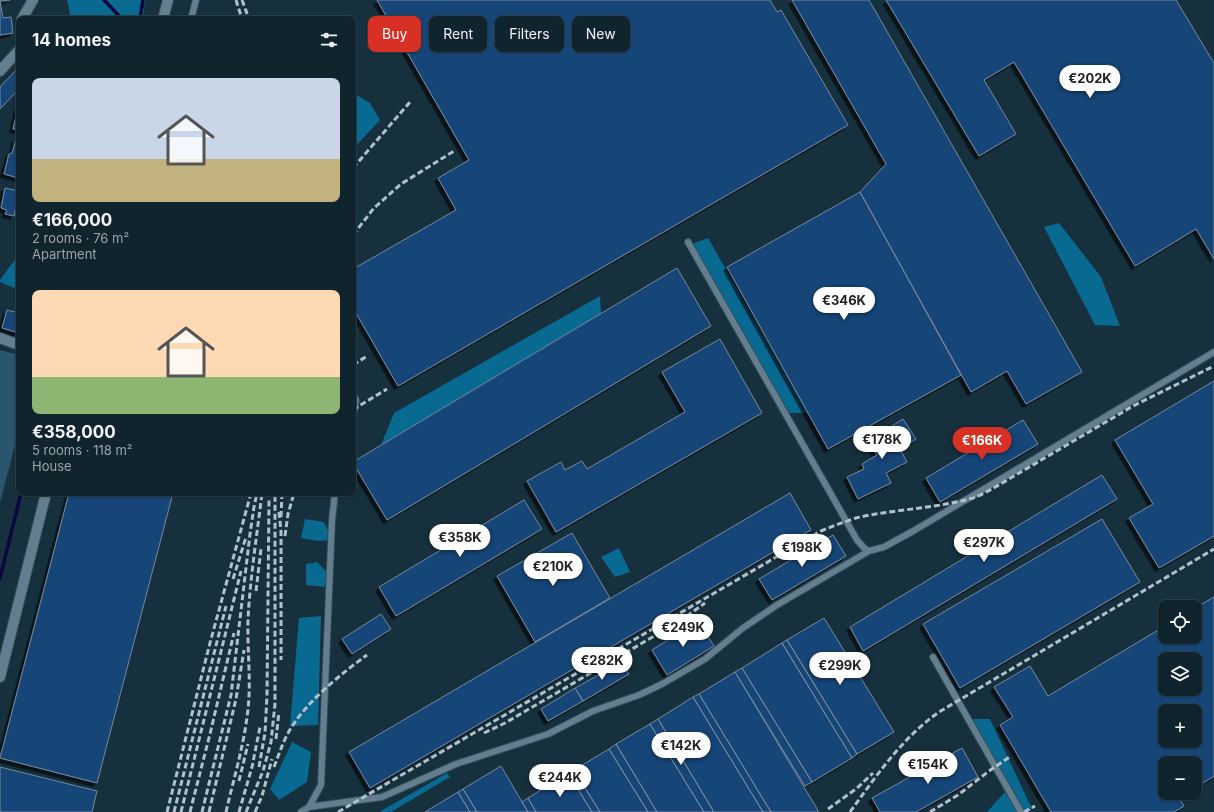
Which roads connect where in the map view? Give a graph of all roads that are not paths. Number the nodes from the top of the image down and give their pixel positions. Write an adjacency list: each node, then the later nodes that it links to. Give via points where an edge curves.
1 (32, 0): 4 (street)
2 (168, 0): 5 (street)
3 (196, 0): 6 (lane)
4 (24, 16)
5 (164, 16)
6 (192, 16)
7 (16, 53): 8 (street)
8 (0, 71)
9 (688, 242): 15 (lane, via 857,540)
10 (0, 338): 11 (street)
11 (16, 344)
12 (1214, 352): 15 (lane, via 914,530 884,546)
13 (45, 496): 17 (street)
14 (335, 496): 18 (lane, via 321,785)
15 (868, 551): 18 (lane, via 777,605 705,659 639,696 593,711 548,734 456,764 382,797)
16 (933, 657): 20 (lane)
17 (0, 677)
18 (309, 807): 19 (lane)
19 (301, 812)
20 (1021, 812)

